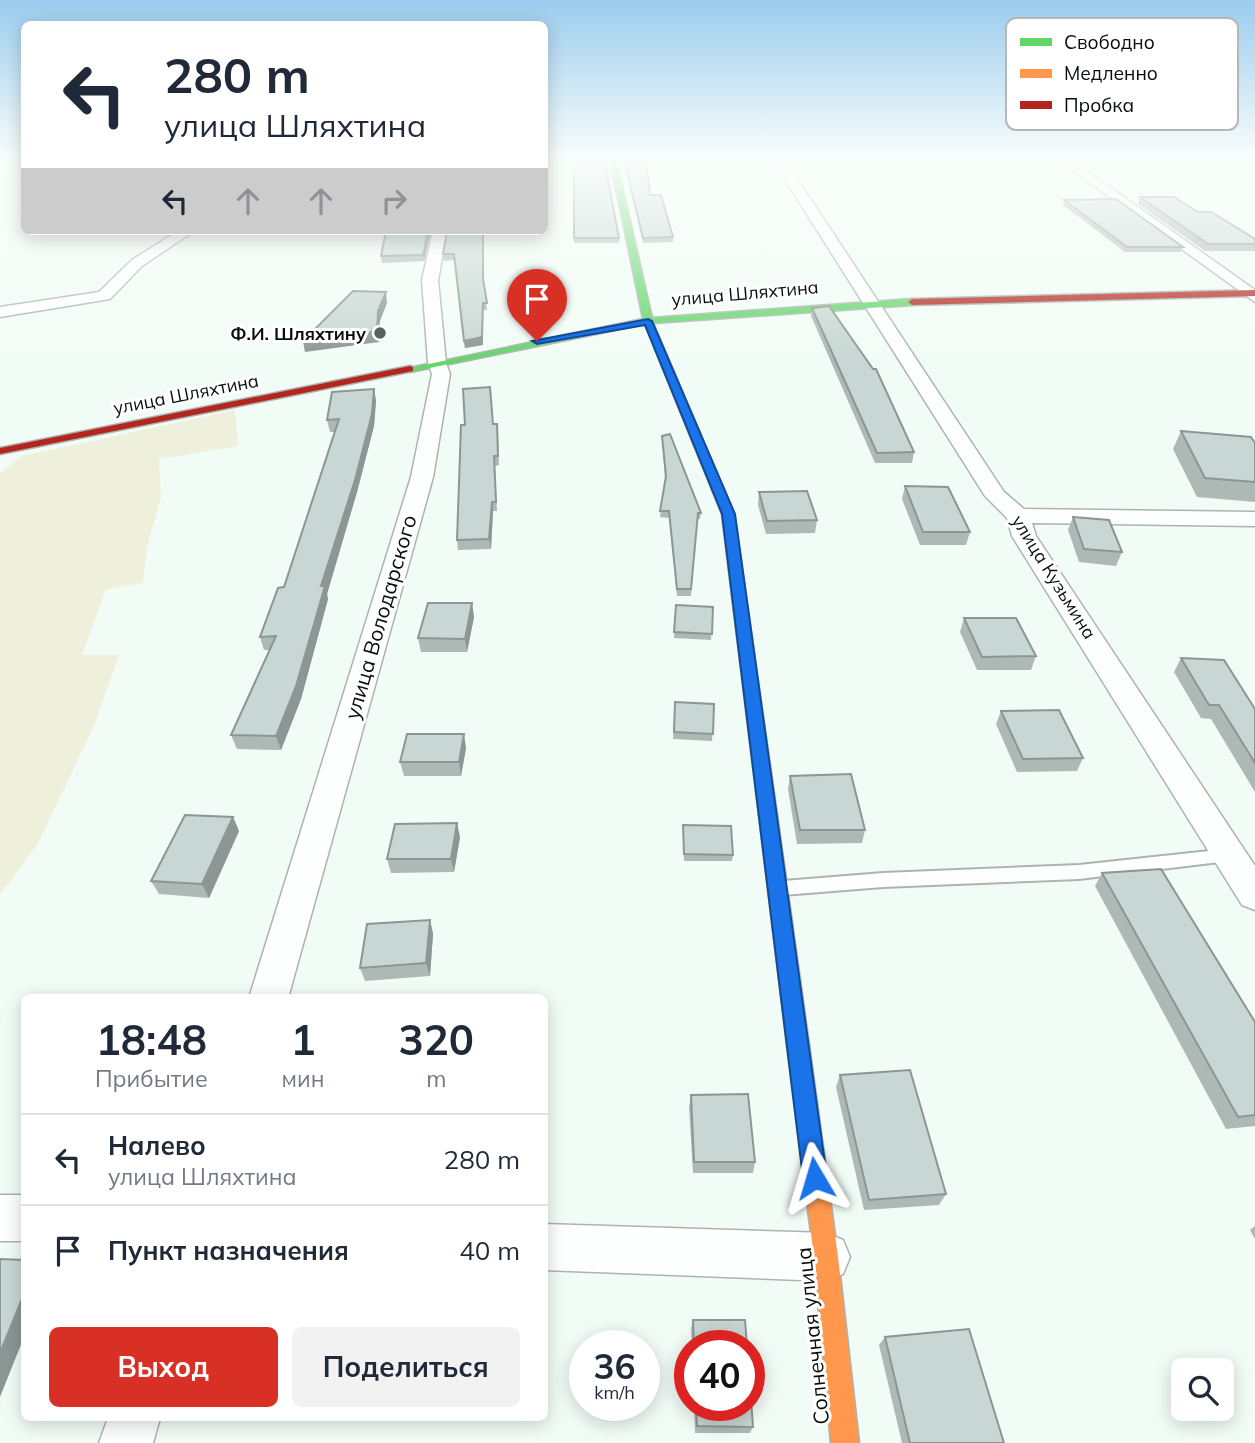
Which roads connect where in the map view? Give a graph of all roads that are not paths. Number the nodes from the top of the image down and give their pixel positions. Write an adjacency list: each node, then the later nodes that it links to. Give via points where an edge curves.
1 (628, 226): 9 (street, Солнечная улица)
2 (821, 226): 7 (street, улица Кузьмина)
3 (1160, 226): 6 (street)
4 (181, 235): 8 (street, via 137,263 104,296)
5 (439, 235): 10 (street, улица Володарского, via 430,280)
6 (1253, 295): 7 (street, улица Шляхтина)
7 (871, 303): 9 (street, улица Шляхтина); 12 (street, улица Кузьмина, via 996,496)
8 (0, 313)
9 (648, 321): 10 (street, улица Шляхтина); 15 (street, Солнечная улица, via 728,514)
10 (437, 363): 11 (street, улица Шляхтина); 17 (street, улица Володарского, via 441,374 422,477)
11 (0, 451)
12 (1018, 516): 13 (street); 14 (street, улица Кузьмина, via 1024,536)
13 (1255, 519)
14 (1228, 855): 15 (lane, via 1079,872); 16 (street, улица Кузьмина)
15 (778, 889): 21 (street, Солнечная улица)
16 (1255, 895)
17 (269, 994)
18 (0, 1218): 19 (street)
19 (21, 1218)
20 (548, 1247): 21 (street)
21 (826, 1257): 24 (street, Солнечная улица)
22 (133, 1421): 23 (street)
23 (125, 1443)
24 (845, 1443)

